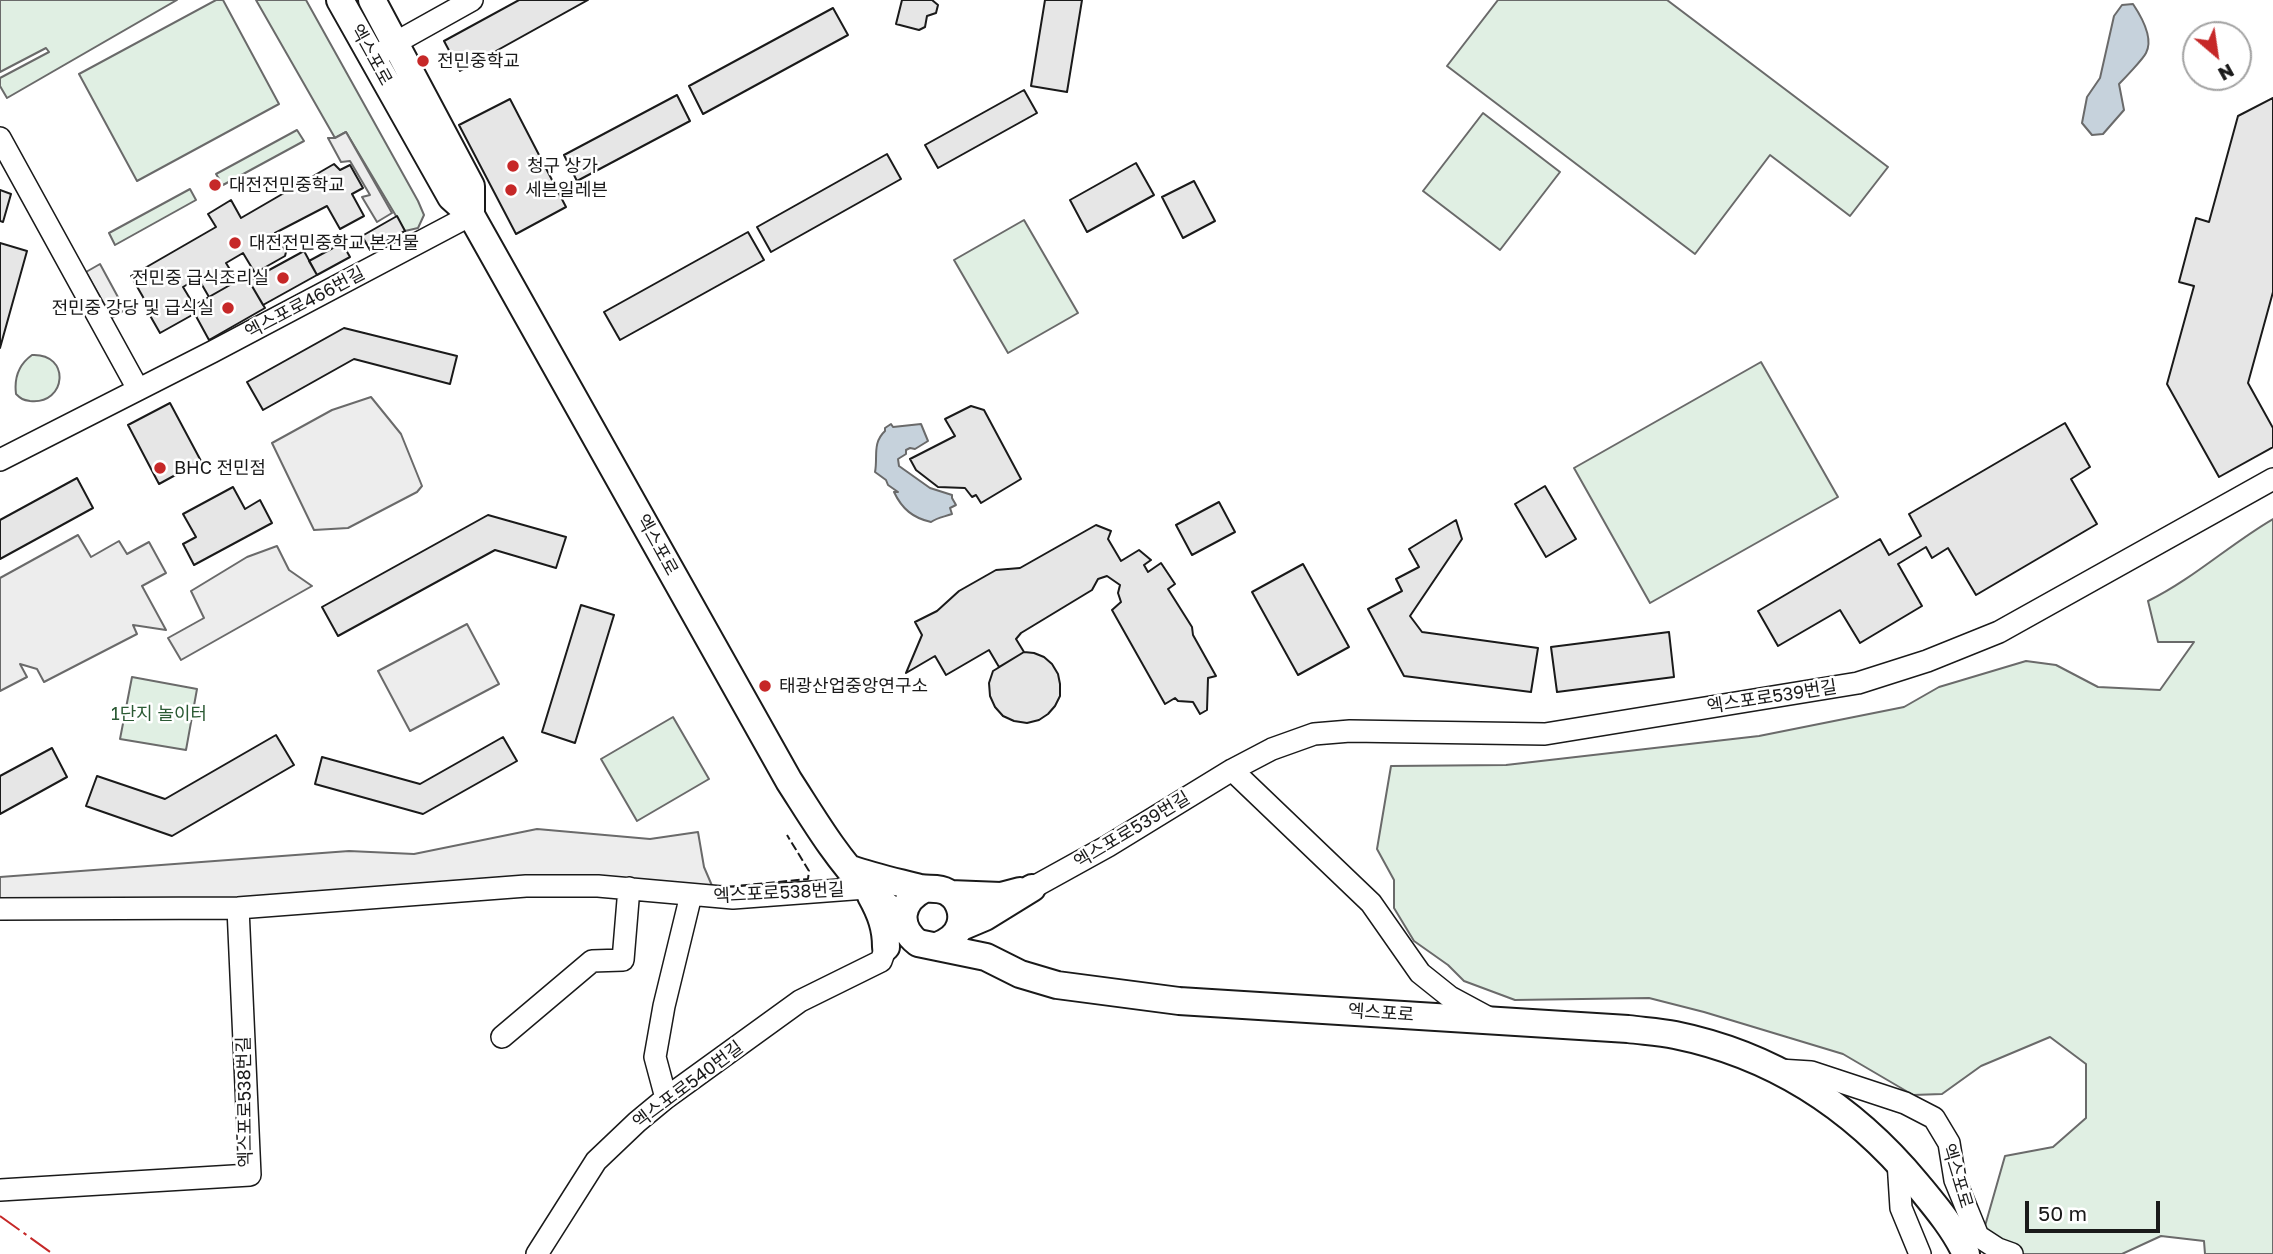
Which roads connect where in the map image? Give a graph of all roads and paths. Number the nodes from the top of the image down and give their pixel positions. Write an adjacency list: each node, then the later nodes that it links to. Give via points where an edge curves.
1 (340, 0): 5 (main road, 엑스포로)
2 (372, 0): 4 (main road, 엑스포로)
3 (472, 0): 4 (street)
4 (396, 43): 5 (street); 7 (main road, 엑스포로, via 471,186)
5 (373, 58): 7 (main road, 엑스포로, via 451,197)
6 (0, 138): 8 (street)
7 (471, 215): 8 (street, 엑스포로466번길); 12 (main road, 엑스포로, via 789,781 823,835)
8 (138, 388): 9 (street, 엑스포로466번길)
9 (0, 460)
10 (2273, 479): 11 (street, 엑스포로539번길, via 1999,632 1858,683 1545,734 1314,734)
11 (1232, 770): 14 (street, 엑스포로539번길); 25 (street, via 1371,904 1420,973 1450,997)
12 (859, 879): 15 (main road, via 896,881); 17 (street, 엑스포로538번길, via 733,898); 21 (main road); 24 (main road, via 886,929)
13 (629, 888): 17 (street, 엑스포로538번길); 18 (street, 엑스포로538번길, via 526,886); 26 (street, via 623,960 592,961)
14 (1032, 888): 16 (main road, via 1001,896); 20 (main road)
15 (924, 889): 16 (main road); 21 (main road, via 908,901)
16 (950, 894): 22 (main road, via 961,909)
17 (691, 895): 28 (street, 엑스포로538번길, via 655,1057)
18 (238, 908): 19 (street, 엑스포로538번길); 30 (street, 엑스포로538번길, via 250,1175)
19 (0, 909)
20 (993, 912): 22 (main road); 23 (main road, via 984,923)
21 (904, 925): 22 (main road, via 911,937); 24 (main road)
22 (946, 938): 23 (main road, 엑스포로); 24 (main road)
23 (984, 953): 25 (main road, 엑스포로, via 1020,974 1057,985 1179,1001)
24 (884, 954): 28 (street, 엑스포로540번길, via 800,1002)
25 (1491, 1019): 27 (main road, 엑스포로, via 1676,1035)
26 (502, 1037)
27 (1777, 1070): 29 (main road, 엑스포로, via 1821,1094); 34 (street, 엑스포로, via 1811,1072 1905,1103 1934,1118 1949,1143 1955,1180 1978,1236)
28 (666, 1098): 31 (street, 엑스포로540번길, via 596,1161)
29 (1898, 1161): 32 (street, via 1901,1208); 33 (main road, 엑스포로, via 1941,1213)
30 (0, 1190)
31 (537, 1254)
32 (1920, 1254)
33 (1966, 1254)
34 (2012, 1254)

